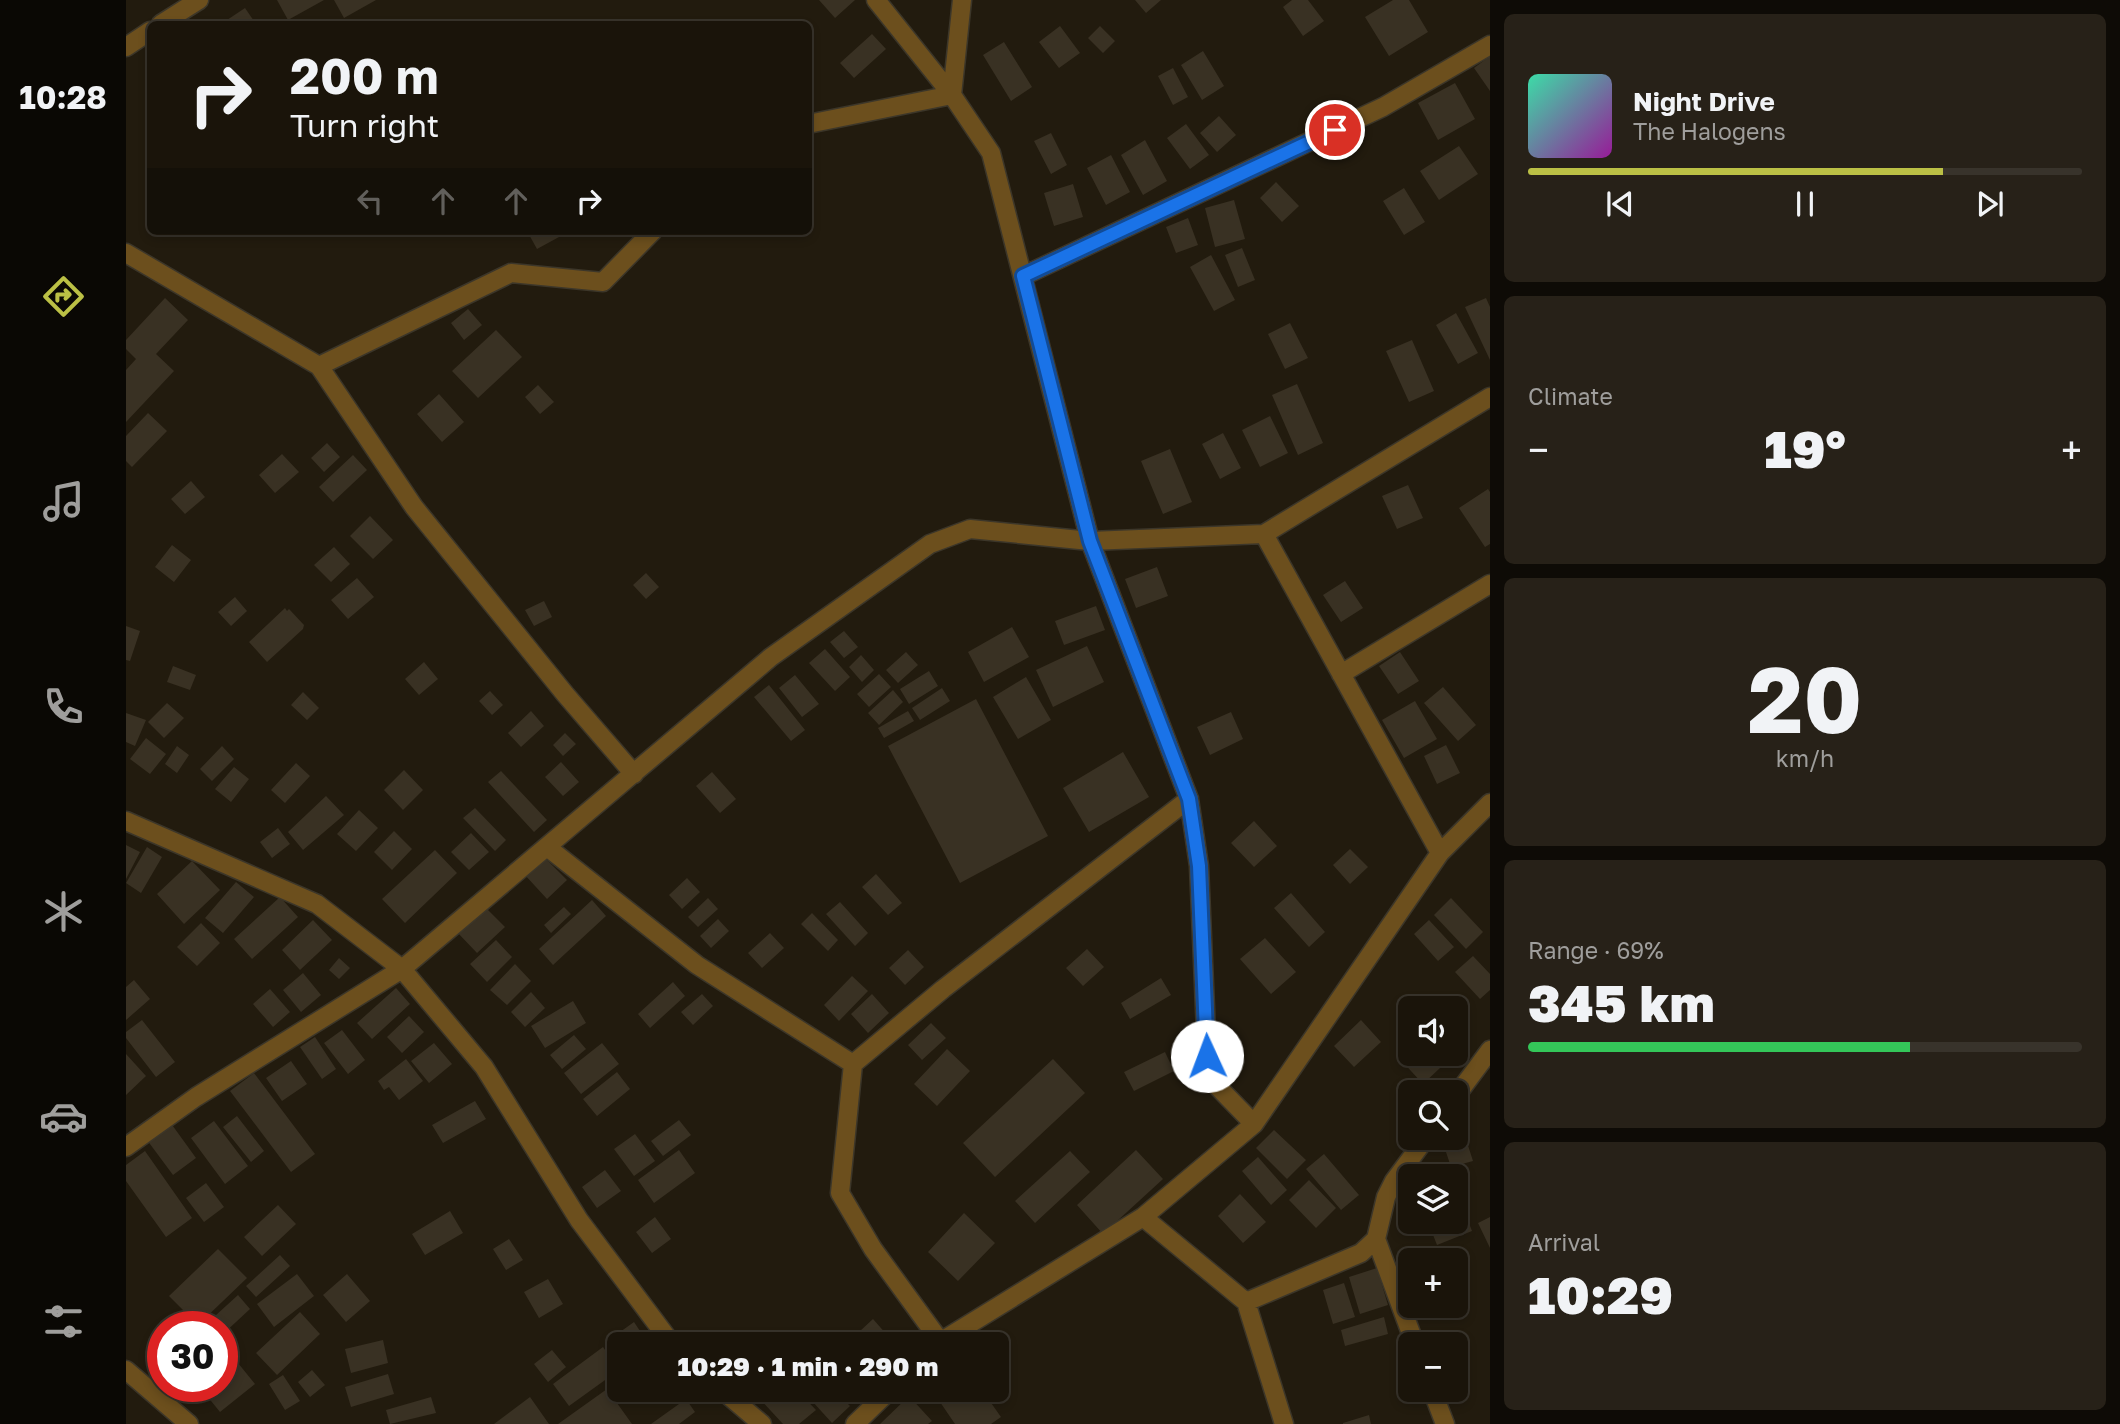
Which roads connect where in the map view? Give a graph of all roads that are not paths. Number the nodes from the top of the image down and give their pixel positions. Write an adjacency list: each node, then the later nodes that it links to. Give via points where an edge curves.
1 (199, 0): 4 (street)
2 (876, 0): 8 (street)
3 (962, 0): 8 (street)
4 (166, 21)
5 (147, 33): 7 (street)
6 (1490, 45): 12 (street, via 1383,107)
7 (126, 47)
8 (952, 95): 9 (street); 12 (street, via 991,153)
9 (812, 123)
10 (649, 235): 13 (street, via 603,282 511,273)
11 (126, 253): 13 (street)
12 (1023, 276): 16 (street)
13 (319, 366): 19 (street, via 414,507)
14 (1490, 397): 15 (street)
15 (1264, 534): 16 (street); 18 (street)
16 (1090, 541): 19 (street, via 970,529 930,544 771,657); 20 (street)
17 (1490, 584): 18 (street)
18 (1341, 674): 24 (street)
19 (634, 774): 23 (street)
20 (1189, 799): 27 (street); 29 (street, via 1199,866 1207,1056 1217,1086)
21 (1490, 803): 24 (street)
22 (126, 821): 25 (street, via 317,904)
23 (547, 847): 25 (street); 27 (street, via 697,965)
24 (1440, 853): 29 (street)
25 (402, 969): 30 (street, via 196,1097); 35 (street, via 484,1067 579,1220)
26 (1490, 1050): 28 (street)
27 (853, 1064): 36 (street, via 840,1193)
28 (1468, 1080)
29 (1254, 1124): 32 (street)
30 (126, 1147)
31 (1417, 1150): 33 (street, via 1386,1197)
32 (1143, 1217): 34 (street); 37 (street)
33 (1376, 1239): 34 (street, via 1361,1253); 38 (street)
34 (1246, 1302): 46 (street)
35 (663, 1332)
36 (932, 1332)
37 (955, 1332)
38 (1411, 1332)
39 (126, 1370): 43 (street)
40 (736, 1402): 44 (street)
41 (878, 1402): 45 (street)
42 (1437, 1402): 47 (street)
43 (189, 1424)
44 (762, 1424)
45 (855, 1424)
46 (1284, 1424)
47 (1445, 1424)

